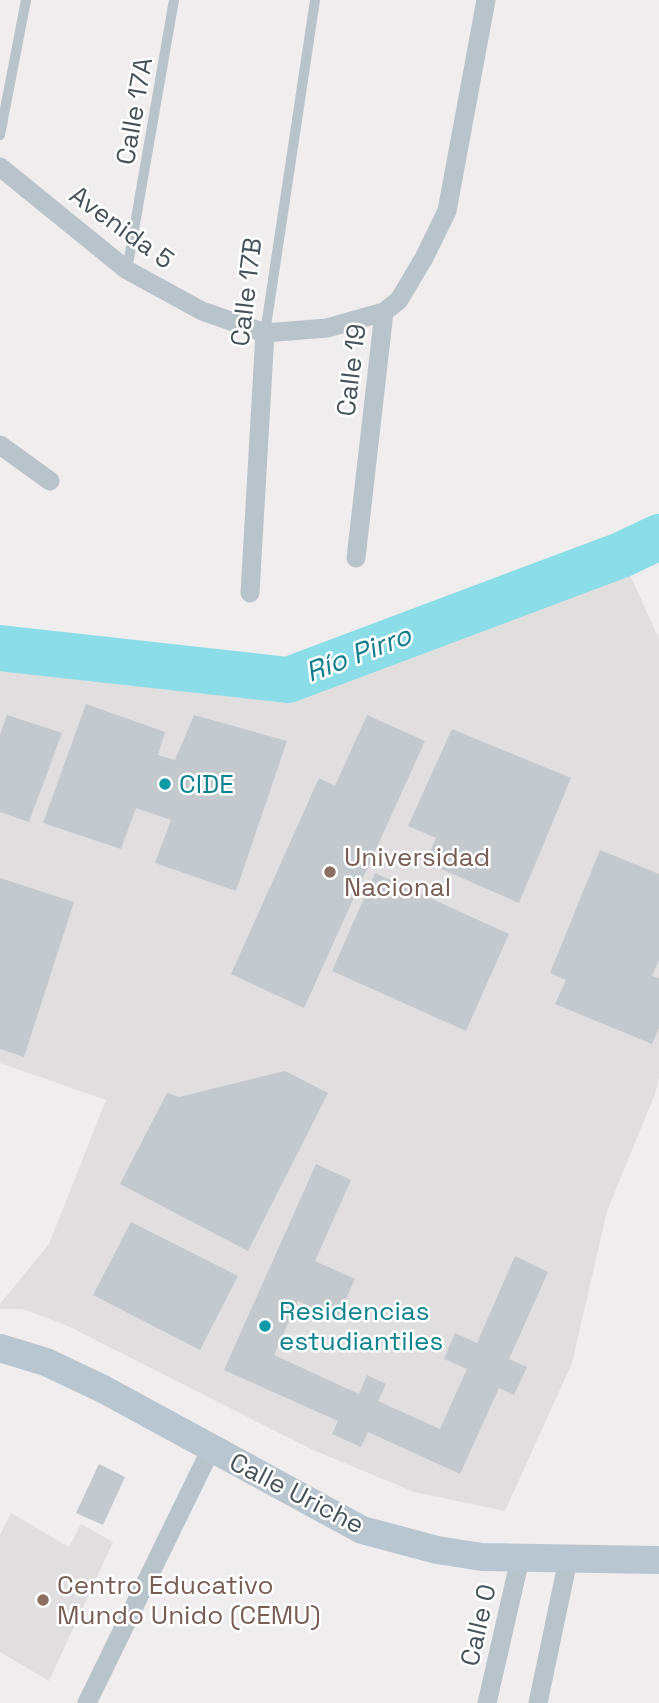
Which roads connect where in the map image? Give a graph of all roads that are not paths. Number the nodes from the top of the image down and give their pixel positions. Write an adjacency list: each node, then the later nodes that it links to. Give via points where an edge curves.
1 (26, 0): 5 (lane)
2 (174, 0): 7 (lane, Calle 17A)
3 (315, 0): 9 (lane, Calle 17B)
4 (486, 0): 8 (street, Calle 19, via 447,211 399,300)
5 (0, 135)
6 (0, 167): 7 (street, Avenida 5)
7 (127, 270): 9 (street, Avenida 5, via 202,311)
8 (384, 312): 9 (street, Avenida 5, via 327,328); 12 (street, Calle 19)
9 (265, 333): 13 (street, Calle 17B)
10 (0, 445): 11 (street)
11 (50, 481)
12 (356, 558)
13 (250, 593)
14 (0, 1348): 15 (main road, Calle Uriche, via 46,1362 103,1389)
15 (211, 1448): 16 (main road, Calle Uriche, via 362,1530 437,1550); 19 (street)
16 (520, 1559): 17 (main road, Calle Uriche); 20 (street, Calle 0)
17 (568, 1560): 18 (main road, Calle Uriche); 21 (street)
18 (659, 1560)
19 (87, 1703)
20 (487, 1703)
21 (538, 1703)

